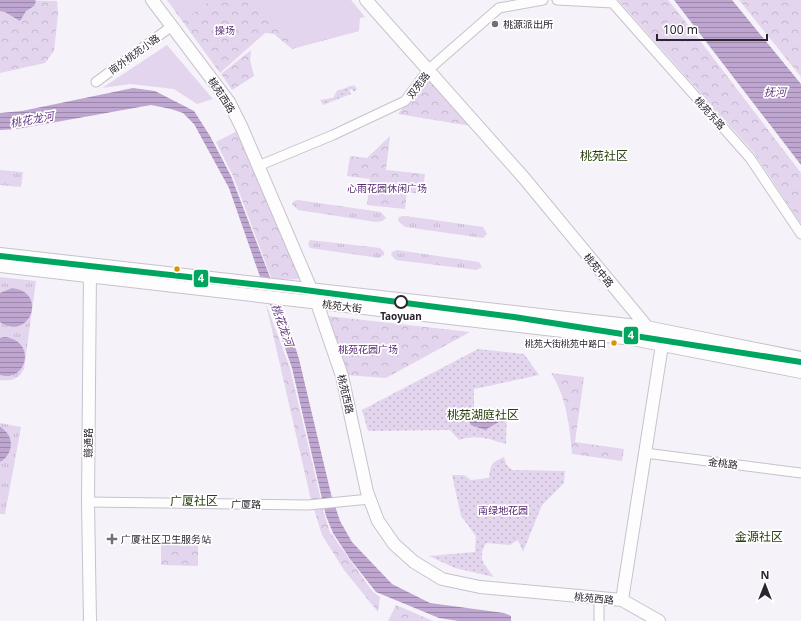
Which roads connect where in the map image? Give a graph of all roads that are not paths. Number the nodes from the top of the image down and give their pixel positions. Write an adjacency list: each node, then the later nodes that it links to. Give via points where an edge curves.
1 (152, 0): 6 (street, 桃苑西路)
2 (366, 0): 7 (street, 桃苑中路)
3 (543, 0): 7 (street, 双苑路, via 499,8)
4 (557, 0): 5 (street)
5 (612, 2): 10 (street, 桃苑东路, via 750,158)
6 (172, 26): 8 (street, 南外桃苑小路); 9 (street, 桃苑西路, via 229,102)
7 (428, 70): 9 (street, 双苑路, via 405,101); 17 (street, 桃苑中路, via 524,178)
8 (96, 82)
9 (258, 166): 15 (street, 桃苑西路)
10 (801, 234)
11 (0, 254): 12 (street, 桃苑大街)
12 (91, 264): 14 (street, 赣通路); 15 (street, 桃苑大街)
13 (0, 266): 14 (street, 桃苑大街)
14 (90, 277): 16 (street, 桃苑大街); 24 (street, 赣通路)
15 (311, 289): 16 (street, 桃苑西路); 17 (street, 桃苑大街)
16 (317, 303): 18 (street, 桃苑大街, via 632,339); 23 (street, 桃苑西路, via 342,376)
17 (646, 327): 18 (street, 桃苑中路); 19 (street, 桃苑大街)
18 (662, 345): 20 (street, 桃苑大街); 21 (street)
19 (801, 358)
20 (801, 372)
21 (645, 453): 22 (street, 金桃路); 26 (street)
22 (801, 473)
23 (370, 499): 24 (street, 广厦路, via 308,505); 25 (street, 桃苑西路, via 378,521 394,544 414,562 442,579 480,587)
24 (88, 502): 27 (street, 赣通路)
25 (599, 598): 26 (street, 桃苑西路); 28 (street)
26 (622, 600): 29 (street, 桃苑西路)
27 (90, 621)
28 (599, 621)
29 (659, 621)

